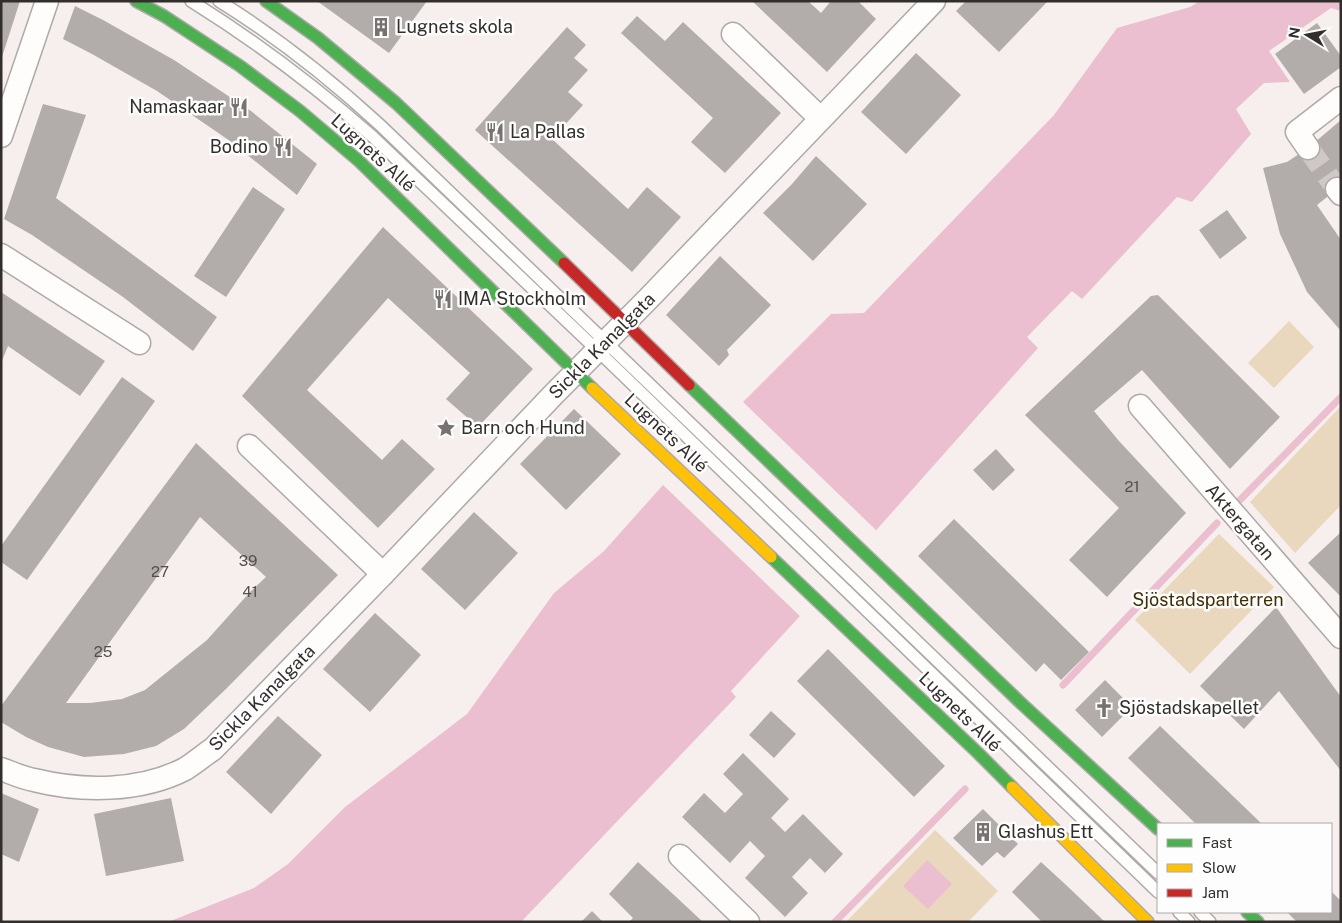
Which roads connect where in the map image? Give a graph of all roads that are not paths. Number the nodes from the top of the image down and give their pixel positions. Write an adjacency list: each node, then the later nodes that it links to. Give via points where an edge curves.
1 (47, 1): 10 (street)
2 (136, 1): 16 (street, Lugnets Allé, via 240,66 300,111 359,161)
3 (191, 1): 15 (lane, via 232,26 337,105 503,261)
4 (219, 1): 15 (lane, via 308,62 347,95 429,170)
5 (266, 1): 13 (street, via 318,38 396,103)
6 (934, 1): 9 (street, Sickla Kanalgata)
7 (733, 34): 9 (street)
8 (1341, 98): 11 (street, via 1297,132)
9 (820, 118): 13 (street, Sickla Kanalgata)
10 (1, 136)
11 (1308, 148)
12 (1, 255): 14 (street)
13 (626, 322): 15 (street, Sickla Kanalgata); 23 (street, via 1023,705)
14 (138, 343)
15 (601, 346): 16 (street, Sickla Kanalgata); 18 (lane)
16 (576, 372): 20 (street, Sickla Kanalgata); 31 (street, Lugnets Allé, via 999,773)
17 (1140, 406): 21 (street, Aktergatan)
18 (674, 416): 25 (lane, via 880,605); 26 (lane, via 871,614)
19 (249, 446): 20 (street)
20 (383, 574): 22 (street, Sickla Kanalgata, via 213,749 185,768 152,782 80,788 33,780)
21 (1341, 637)
22 (1, 769)
23 (1157, 828)
24 (680, 856): 30 (street)
25 (1157, 871)
26 (1157, 891)
27 (1180, 913): 32 (lane)
28 (1201, 913): 33 (lane)
29 (1249, 913): 34 (street)
30 (748, 922)
31 (1148, 922)
32 (1189, 922)
33 (1210, 922)
34 (1258, 922)

